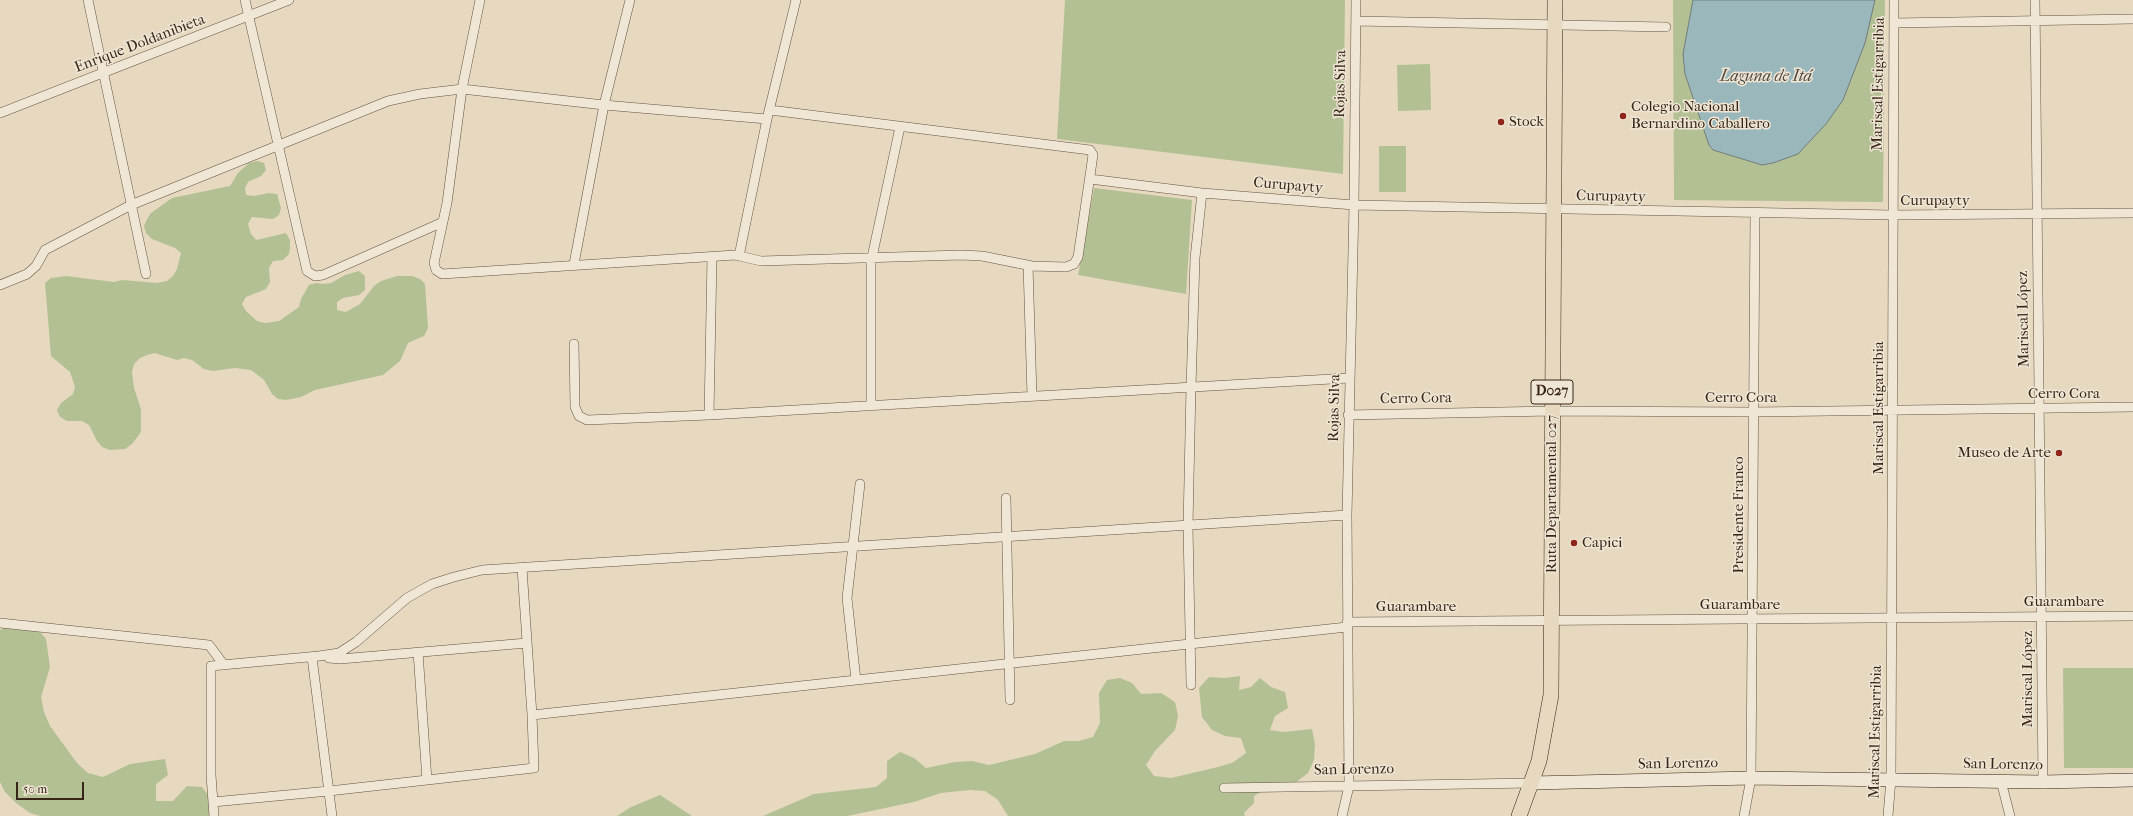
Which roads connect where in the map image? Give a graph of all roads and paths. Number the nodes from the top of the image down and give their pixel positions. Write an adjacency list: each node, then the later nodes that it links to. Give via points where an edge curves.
1 (88, 0): 18 (street)
2 (245, 0): 11 (street)
3 (289, 0): 11 (street, Enrique Doldanibieta)
4 (480, 0): 19 (street)
5 (630, 0): 20 (street)
6 (796, 0): 21 (street)
7 (1356, 0): 14 (street, Rojas Silva)
8 (1555, 0): 16 (main road, Ruta Departamental 027 / D027)
9 (1894, 0): 15 (street, Mariscal Estigarribia)
10 (2035, 0): 13 (street, Mariscal López)
11 (248, 17): 18 (street, Enrique Doldanibieta); 25 (street)
12 (2133, 19): 13 (street)
13 (2035, 20): 15 (street); 33 (street, Mariscal López)
14 (1356, 21): 16 (street); 29 (street, Rojas Silva)
15 (1894, 23): 34 (street, Mariscal Estigarribia)
16 (1555, 25): 17 (street); 30 (main road, Ruta Departamental 027 / D027)
17 (1666, 27)
18 (103, 74): 22 (street, Enrique Doldanibieta); 28 (street)
19 (462, 90): 20 (street); 25 (street, via 420,94 388,101); 35 (street)
20 (604, 105): 23 (street); 39 (street)
21 (770, 110): 23 (street); 24 (street)
22 (0, 113)
23 (767, 119): 36 (street)
24 (900, 127): 26 (street, via 1090,150 1093,155); 38 (street)
25 (278, 147): 28 (street); 35 (street, via 307,271 315,276 323,275)
26 (1090, 179): 27 (street, Curupayty); 40 (street, via 1078,257 1074,264 1066,267)
27 (1202, 193): 29 (street, Curupayty); 45 (street, via 1195,258)
28 (131, 205): 41 (street); 42 (street, via 45,250 28,274)
29 (1354, 205): 30 (street, Curupayty); 44 (street, Rojas Silva)
30 (1554, 210): 31 (street, Curupayty); 51 (main road, Ruta Departamental 027 / D027)
31 (1755, 213): 34 (street, Curupayty); 52 (street, Presidente Franco)
32 (2133, 213): 33 (street, Curupayty)
33 (2037, 214): 34 (street, Curupayty); 48 (street, Mariscal López)
34 (1892, 215): 50 (street, Mariscal Estigarribia)
35 (443, 222): 39 (street, via 434,263 436,270 442,274)
36 (739, 256): 37 (street); 38 (street, via 761,261)
37 (712, 257): 39 (street); 53 (street)
38 (872, 258): 40 (street, via 961,255 982,256); 47 (street)
39 (574, 264)
40 (1028, 265): 46 (street)
41 (146, 274)
42 (0, 285)
43 (574, 344): 53 (street, via 573,398 579,416 587,420)
44 (1350, 378): 45 (street); 54 (street, Rojas Silva)
45 (1191, 387): 46 (street); 58 (street)
46 (1032, 396): 47 (street)
47 (871, 406): 53 (street)
48 (2040, 408): 49 (street, Cerro Cora); 50 (street, Cerro Cora); 63 (street, Mariscal López)
49 (2133, 408)
50 (1894, 409): 52 (street, Cerro Cora); 65 (street, Mariscal Estigarribia)
51 (1552, 411): 52 (street, Cerro Cora); 54 (street, Cerro Cora); 66 (main road, Ruta Departamental 027 / D027)
52 (1754, 412): 64 (street, Presidente Franco)
53 (708, 415)
54 (1348, 415): 57 (street, Rojas Silva)
55 (860, 484): 60 (street)
56 (1006, 498): 59 (street)
57 (1347, 515): 58 (street); 68 (street, Rojas Silva)
58 (1188, 526): 59 (street); 70 (street)
59 (1006, 537): 60 (street); 73 (street)
60 (854, 547): 61 (street); 75 (street, via 847,598)
61 (522, 568): 69 (street); 72 (street, via 482,570 432,584 407,598 356,642 339,653)
62 (2133, 616): 63 (street, Guarambare)
63 (2041, 617): 65 (street, Guarambare); 84 (street, Mariscal López)
64 (1752, 618): 65 (street, Guarambare); 66 (street, Guarambare); 79 (street, Presidente Franco)
65 (1891, 618): 80 (street, Mariscal Estigarribia)
66 (1551, 620): 68 (street, Guarambare); 85 (main road, Ruta Departamental 027 / D027, via 1551,695 1546,730)
67 (0, 623): 74 (street, via 209,645)
68 (1347, 624): 70 (street, Guarambare); 86 (street, Rojas Silva)
69 (527, 643): 71 (street); 78 (street)
70 (1189, 644): 73 (street, Guarambare); 76 (street)
71 (418, 652): 72 (street, via 340,659); 81 (street)
72 (316, 657): 74 (street); 88 (street)
73 (1009, 663): 75 (street, Guarambare); 77 (street)
74 (224, 665): 89 (street, via 211,666)
75 (856, 680): 78 (street, Guarambare)
76 (1191, 685)
77 (1010, 700)
78 (532, 715): 81 (street, via 534,768)
79 (1751, 778): 80 (street, San Lorenzo); 85 (street, San Lorenzo); 94 (street, Presidente Franco)
80 (1891, 779): 83 (street, San Lorenzo); 95 (street, Mariscal Estigarribia)
81 (427, 780): 88 (street)
82 (2133, 780): 84 (street, San Lorenzo)
83 (2001, 781): 84 (street, San Lorenzo); 96 (street)
84 (2043, 782)
85 (1532, 783): 86 (street, San Lorenzo); 93 (main road, Ruta Departamental 027 / D027)
86 (1349, 786): 87 (street, San Lorenzo); 92 (street, Rojas Silva)
87 (1224, 788)
88 (329, 791): 89 (street); 91 (street)
89 (213, 802): 90 (street)
90 (214, 816)
91 (332, 816)
92 (1342, 816)
93 (1519, 816)
94 (1744, 816)
95 (1888, 816)
96 (2010, 816)

